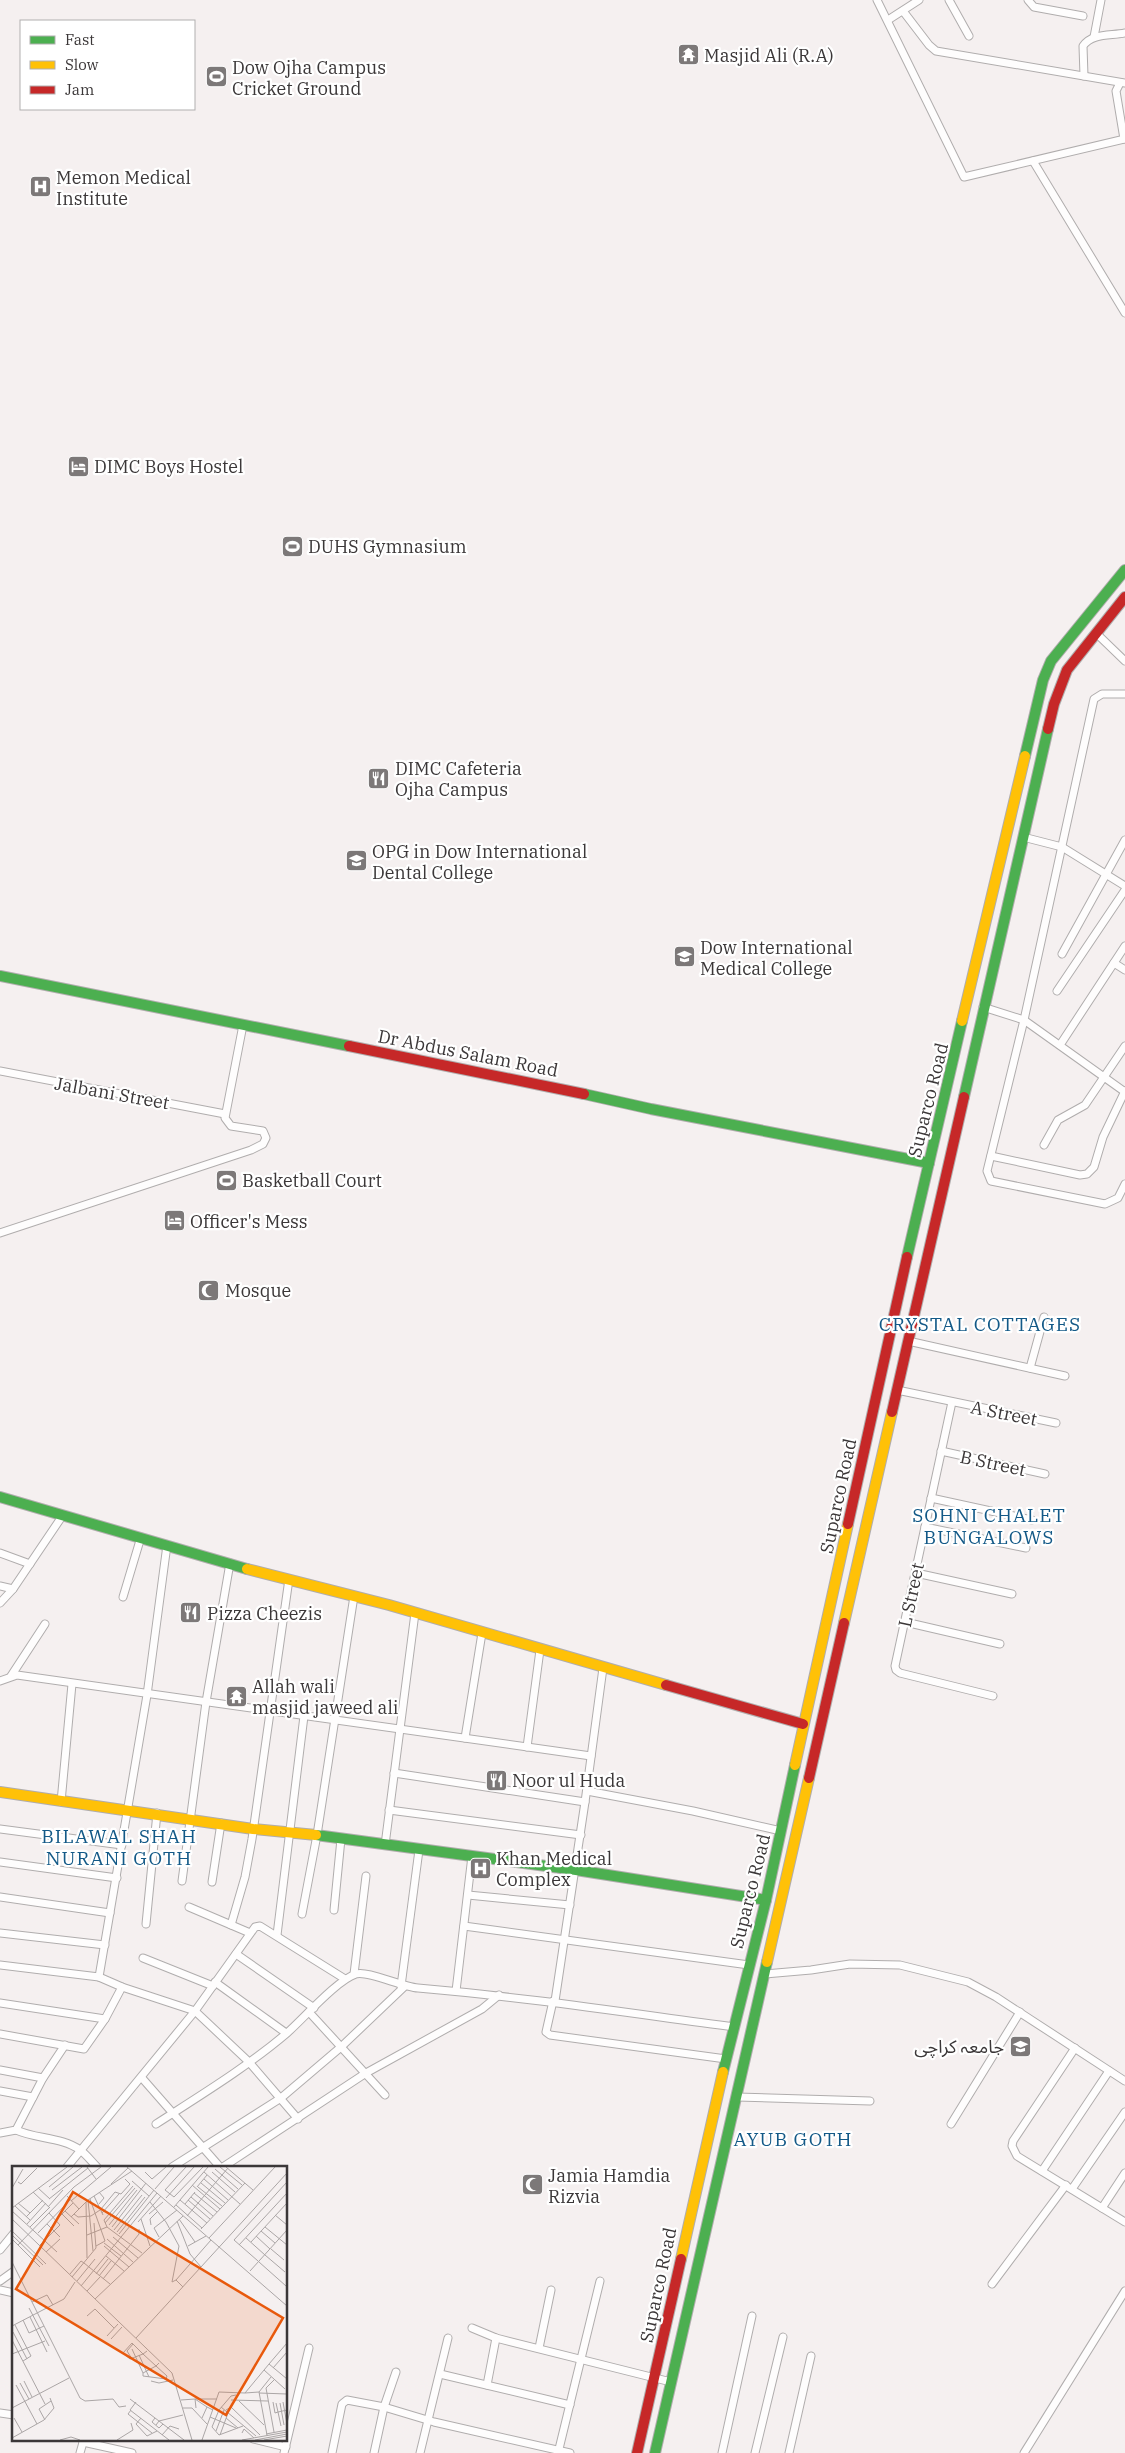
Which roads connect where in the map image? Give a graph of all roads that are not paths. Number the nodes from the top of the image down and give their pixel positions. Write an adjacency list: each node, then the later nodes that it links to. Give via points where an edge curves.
1 (877, 0): 8 (street)
2 (920, 0): 6 (street)
3 (949, 0): 10 (street)
4 (1028, 0): 7 (street, via 1034,7)
5 (1101, 0): 11 (street)
6 (903, 11): 8 (street); 12 (street, via 936,50)
7 (1083, 16)
8 (888, 20): 15 (street, via 964,176)
9 (1125, 34): 11 (street)
10 (969, 36)
11 (1094, 36): 12 (street, via 1083,46)
12 (1084, 76): 13 (street)
13 (1123, 83): 14 (street, via 1116,91)
14 (1125, 139): 15 (street)
15 (1033, 160): 16 (street)
16 (1125, 313)
17 (1125, 570): 37 (main road, Suparco Road, via 1051,661 1043,680)
18 (1125, 598): 19 (main road, Suparco Road)
19 (1096, 634): 20 (street); 22 (main road, Suparco Road, via 1060,684)
20 (1125, 661)
21 (1125, 694): 24 (street, via 1102,694 1094,699)
22 (1023, 837): 24 (street); 34 (main road, Suparco Road)
23 (1125, 840): 25 (street)
24 (1062, 847): 25 (street); 35 (street)
25 (1106, 874): 26 (street); 29 (street)
26 (1125, 886)
27 (1125, 890): 33 (street)
28 (1125, 946): 30 (street)
29 (1062, 954)
30 (1114, 963): 31 (street); 39 (street)
31 (1125, 970)
32 (0, 976): 36 (main road, Dr Abdus Salam Road)
33 (1057, 992)
34 (983, 1007): 35 (street); 38 (main road, Suparco Road)
35 (1024, 1020): 39 (street); 46 (street)
36 (243, 1025): 44 (street); 47 (main road, Dr Abdus Salam Road)
37 (961, 1036): 38 (main road); 47 (main road, Suparco Road)
38 (976, 1039): 51 (main road, Suparco Road)
39 (1060, 1045): 42 (street)
40 (1125, 1046): 42 (street)
41 (0, 1071): 44 (street, Jalbani Street)
42 (1106, 1076): 43 (street); 45 (street, via 1085,1105 1058,1120)
43 (1125, 1092): 46 (street, via 1102,1137 1094,1167 1087,1174)
44 (225, 1114): 49 (street, via 231,1126 263,1131 266,1141 251,1150)
45 (1044, 1145)
46 (991, 1156): 48 (street, via 987,1175 991,1181 1105,1204 1118,1198)
47 (929, 1163): 59 (main road, Suparco Road)
48 (1125, 1184)
49 (0, 1233)
50 (1044, 1317): 52 (street)
51 (908, 1341): 52 (street); 54 (main road, Suparco Road)
52 (1030, 1368): 53 (street)
53 (1064, 1376)
54 (897, 1390): 55 (street, A Street); 60 (main road, Suparco Road)
55 (952, 1402): 56 (street, A Street); 57 (street, L Street)
56 (1056, 1423)
57 (941, 1451): 58 (street, B Street); 62 (street, L Street)
58 (1045, 1474)
59 (856, 1488): 60 (main road); 96 (main road, Suparco Road)
60 (873, 1491): 129 (main road, Suparco Road)
61 (0, 1497): 63 (main road)
62 (931, 1498): 64 (street); 65 (street, L Street)
63 (63, 1515): 66 (main road); 71 (street)
64 (1032, 1520)
65 (926, 1527): 68 (street); 72 (street, L Street)
66 (141, 1537): 67 (main road); 78 (street)
67 (167, 1545): 70 (main road); 90 (street)
68 (1026, 1548)
69 (0, 1553): 71 (street)
70 (230, 1563): 73 (main road); 92 (street)
71 (30, 1564): 75 (street)
72 (916, 1573): 76 (street); 81 (street, L Street)
73 (289, 1579): 77 (main road); 93 (street)
74 (0, 1586): 75 (street)
75 (13, 1590): 79 (street)
76 (1012, 1594)
77 (354, 1596): 80 (main road); 95 (street)
78 (123, 1597)
79 (0, 1603)
80 (415, 1613): 83 (main road); 97 (street)
81 (905, 1622): 84 (street); 91 (street, L Street, via 896,1670)
82 (46, 1624): 87 (street)
83 (482, 1633): 85 (main road); 98 (street)
84 (1000, 1644)
85 (540, 1650): 86 (main road); 99 (street)
86 (603, 1668): 96 (main road); 100 (street)
87 (11, 1676): 88 (street); 89 (street)
88 (0, 1681)
89 (72, 1684): 90 (street); 104 (street)
90 (147, 1695): 92 (street); 106 (street)
91 (993, 1696)
92 (206, 1702): 93 (street); 109 (street)
93 (270, 1711): 94 (street); 112 (street)
94 (304, 1716): 95 (street); 113 (street)
95 (334, 1721): 97 (street); 115 (street)
96 (803, 1724): 114 (main road, Suparco Road)
97 (400, 1730): 98 (street); 101 (street)
98 (465, 1738): 99 (street)
99 (527, 1747): 100 (street)
100 (592, 1756): 102 (street)
101 (394, 1773): 105 (street); 107 (street)
102 (587, 1791): 105 (street); 114 (street)
103 (0, 1792): 104 (main road)
104 (61, 1802): 106 (main road)
105 (586, 1802): 116 (street)
106 (128, 1809): 108 (main road); 118 (street)
107 (389, 1810): 116 (street); 119 (street)
108 (157, 1813): 109 (main road); 138 (street)
109 (190, 1818): 110 (main road); 127 (street)
110 (221, 1823): 112 (main road); 128 (street)
111 (0, 1829): 118 (street)
112 (253, 1829): 113 (main road); 139 (street, via 245,1877)
113 (290, 1831): 115 (main road); 143 (street)
114 (781, 1831): 126 (main road, Suparco Road)
115 (317, 1835): 117 (main road); 137 (street)
116 (581, 1835): 123 (street)
117 (342, 1839): 119 (main road); 135 (street)
118 (122, 1845): 125 (street)
119 (384, 1845): 120 (main road)
120 (419, 1850): 121 (main road); 155 (street)
121 (472, 1856): 123 (main road); 130 (street)
122 (0, 1862): 125 (street)
123 (576, 1870): 132 (main road); 133 (street)
124 (366, 1876): 150 (street)
125 (117, 1878): 136 (street)
126 (771, 1880): 129 (main road); 132 (main road, Suparco Road)
127 (182, 1881)
128 (212, 1882)
129 (785, 1883): 151 (main road, Suparco Road)
130 (468, 1895): 133 (street); 140 (street)
131 (0, 1897): 136 (street)
132 (766, 1900): 149 (main road, Suparco Road)
133 (570, 1905): 144 (street)
134 (189, 1907): 139 (street)
135 (334, 1910)
136 (110, 1913): 145 (street)
137 (302, 1914)
138 (146, 1924)
139 (231, 1925): 142 (street)
140 (464, 1926): 144 (street); 157 (street)
141 (0, 1932): 145 (street)
142 (250, 1933): 143 (street, via 258,1926); 146 (street)
143 (277, 1935): 153 (street)
144 (565, 1940): 149 (street); 159 (street)
145 (105, 1945): 152 (street)
146 (236, 1954): 154 (street); 161 (street)
147 (143, 1958): 154 (street)
148 (0, 1965): 152 (street)
149 (748, 1965): 165 (main road, Suparco Road)
150 (354, 1974): 153 (street); 155 (street, via 372,1975)
151 (765, 1974): 163 (street, via 850,1964 900,1965 968,1982); 174 (main road, Suparco Road)
152 (99, 1977): 156 (street)
153 (345, 1979): 161 (street)
154 (214, 1984): 162 (street); 166 (street)
155 (402, 1986): 157 (street); 169 (street)
156 (122, 1987): 162 (street); 164 (street)
157 (456, 1991): 158 (street)
158 (499, 1995): 159 (street); 176 (street, via 482,2009)
159 (554, 2001): 165 (street); 172 (street, via 546,2032 550,2035)
160 (0, 2003): 164 (street)
161 (312, 2010): 166 (street); 169 (street)
162 (195, 2011): 171 (street); 178 (street)
163 (1020, 2012): 170 (street); 190 (street)
164 (105, 2018): 168 (street, via 84,2049)
165 (734, 2027): 172 (main road, Suparco Road)
166 (286, 2033): 171 (street)
167 (0, 2034): 168 (street)
168 (65, 2045): 177 (street)
169 (341, 2047): 176 (street); 184 (street)
170 (1075, 2048): 175 (street); 200 (street, via 1013,2141 1017,2156)
171 (249, 2062): 184 (street); 187 (street)
172 (725, 2063): 174 (main road); 224 (main road, Suparco Road)
173 (0, 2070): 177 (street)
174 (742, 2070): 182 (main road, Suparco Road)
175 (1109, 2071): 179 (street); 200 (street)
176 (366, 2073): 181 (street); 188 (street)
177 (43, 2078): 183 (street)
178 (142, 2078): 187 (street); 194 (street)
179 (1125, 2081)
180 (0, 2091): 183 (street)
181 (385, 2095)
182 (737, 2096): 185 (street); 225 (main road, Suparco Road)
183 (33, 2098): 191 (street)
184 (280, 2098): 188 (street); 193 (street)
185 (870, 2101)
186 (1125, 2112): 202 (street)
187 (174, 2113): 189 (street); 193 (street)
188 (298, 2118): 199 (street)
189 (156, 2124)
190 (951, 2124)
191 (16, 2130): 192 (street); 194 (street)
192 (0, 2133)
193 (204, 2147): 197 (street); 198 (street)
194 (81, 2150): 195 (street); 196 (street)
195 (68, 2166)
196 (95, 2166)
197 (174, 2166)
198 (221, 2166)
199 (224, 2166)
200 (1042, 2171): 202 (street)
201 (1125, 2173): 203 (street)
202 (1069, 2187): 203 (street); 210 (street)
203 (1102, 2208): 204 (street)
204 (1125, 2222)
205 (12, 2235): 206 (street)
206 (0, 2250)
207 (12, 2272): 208 (street)
208 (0, 2281)
209 (600, 2281): 221 (street)
210 (992, 2284)
211 (551, 2290): 219 (street)
212 (1125, 2291): 246 (street)
213 (752, 2316): 243 (street)
214 (472, 2328): 216 (street)
215 (448, 2338): 223 (street)
216 (496, 2338): 219 (street); 226 (street)
217 (783, 2338): 244 (street)
218 (309, 2348): 230 (street)
219 (539, 2348): 221 (street)
220 (811, 2356): 245 (street)
221 (581, 2359): 224 (street); 227 (street)
222 (396, 2372): 228 (street)
223 (440, 2374): 226 (street); 229 (street)
224 (655, 2378): 225 (street); 241 (main road, Suparco Road)
225 (671, 2382): 242 (main road, Suparco Road)
226 (487, 2385): 227 (street)
227 (570, 2405): 234 (street)
228 (384, 2407): 229 (street); 237 (street, via 351,2400 344,2402); 238 (street)
229 (428, 2420): 234 (street); 239 (street)
230 (288, 2437)
231 (256, 2440): 233 (street)
232 (84, 2441): 235 (street); 236 (street)
233 (285, 2450)
234 (558, 2451): 240 (street)
235 (80, 2453)
236 (132, 2453)
237 (332, 2453)
238 (374, 2453)
239 (420, 2453)
240 (570, 2453)
241 (637, 2453)
242 (654, 2453)
243 (722, 2453)
244 (755, 2453)
245 (788, 2453)
246 (1024, 2453)

